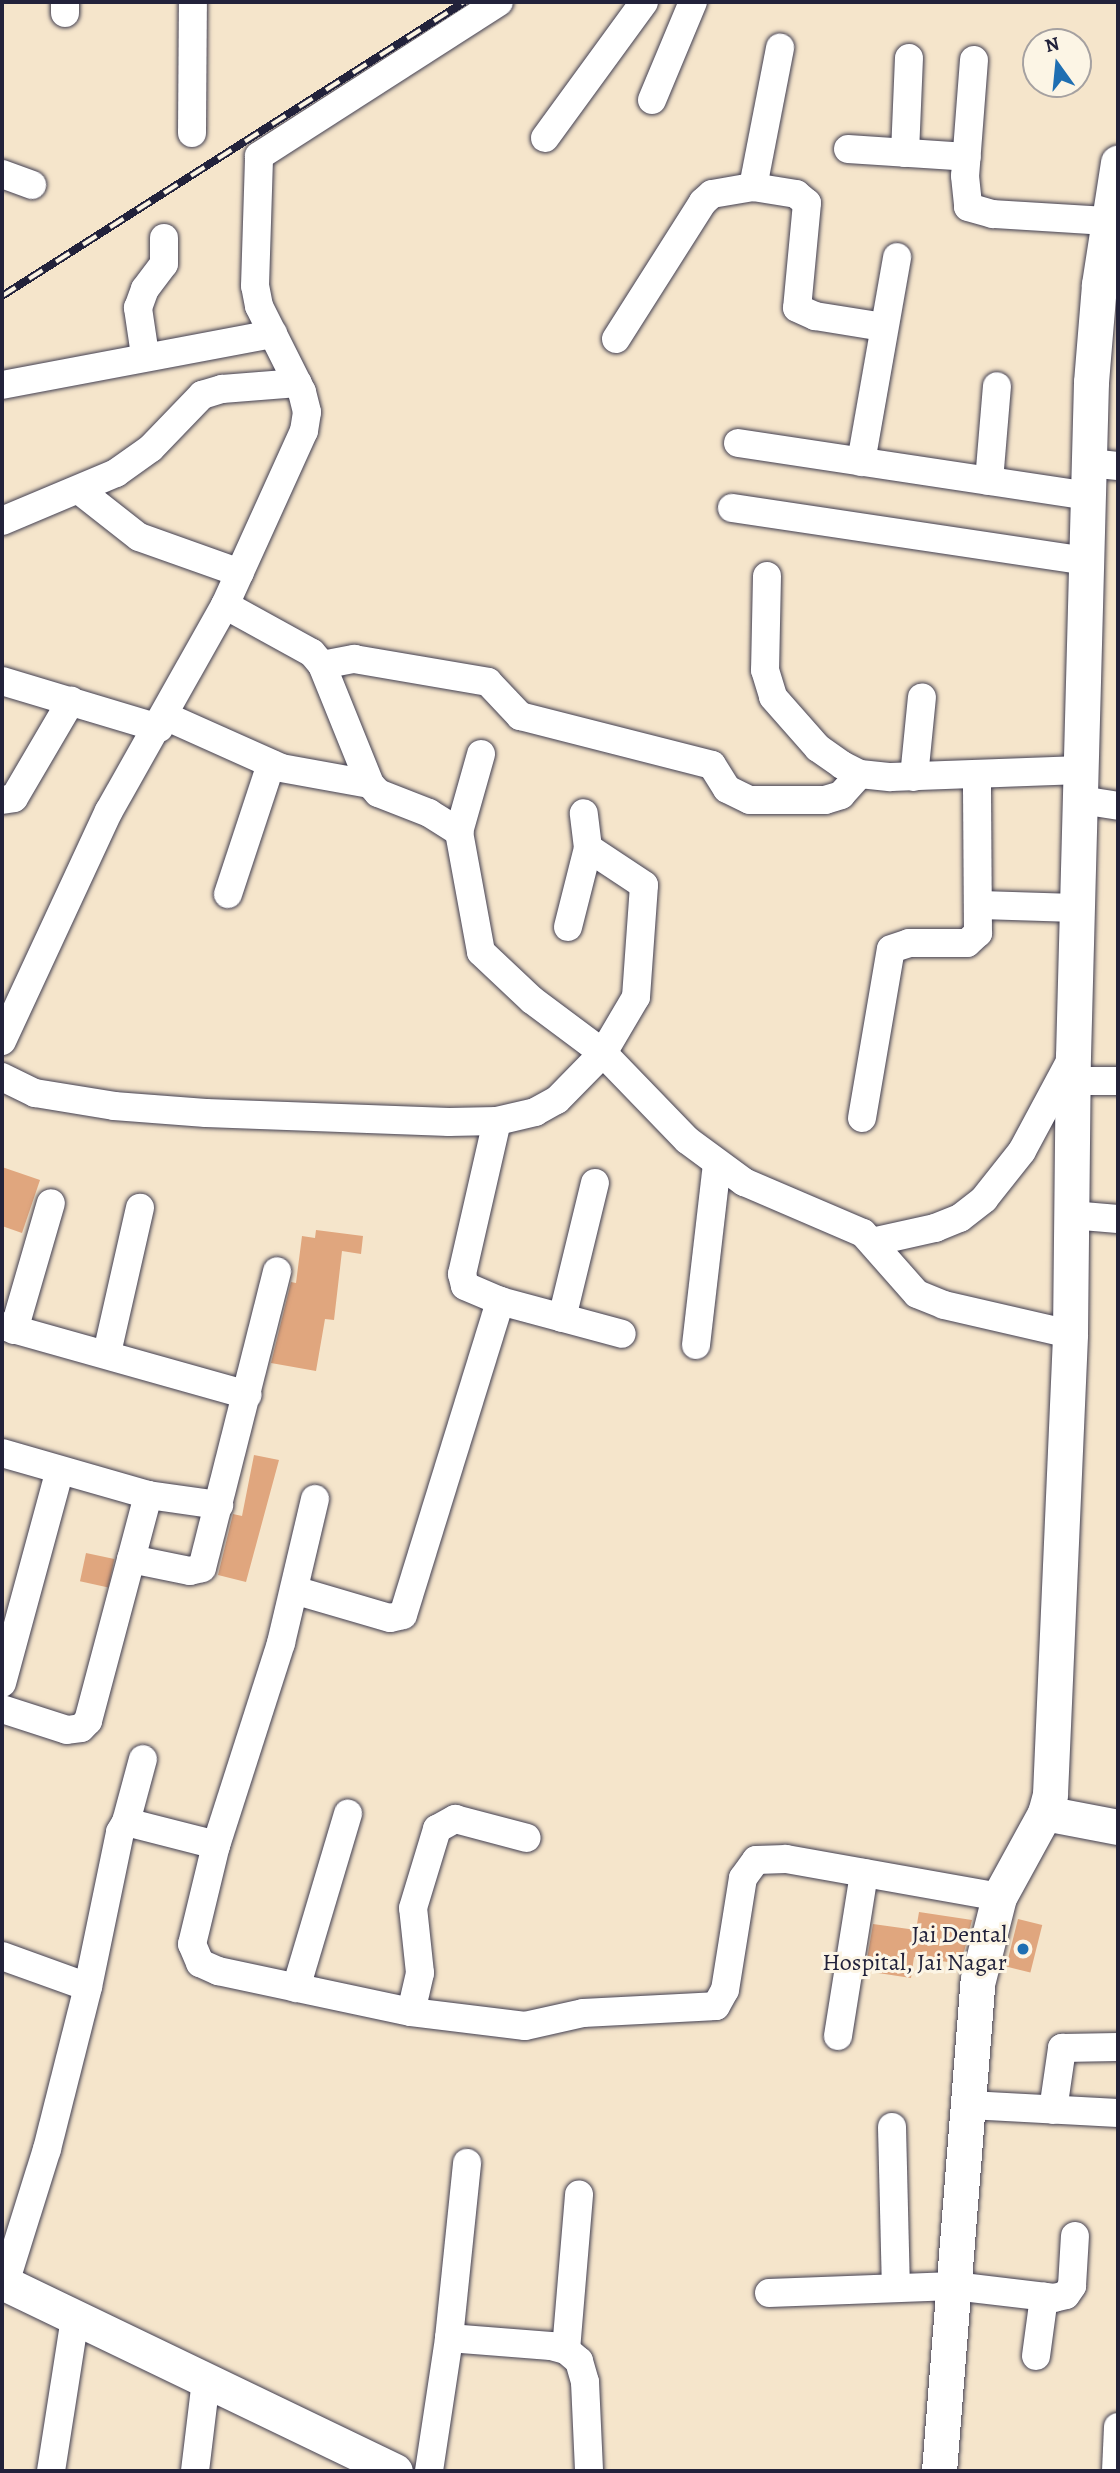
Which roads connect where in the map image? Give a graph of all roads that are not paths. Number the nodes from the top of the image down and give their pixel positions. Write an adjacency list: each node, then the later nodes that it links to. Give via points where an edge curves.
1 (193, 2): 9 (street)
2 (499, 2): 22 (street, via 259,156 255,286)
3 (644, 2): 10 (street)
4 (693, 2): 8 (street)
5 (780, 48): 17 (street)
6 (909, 58): 12 (street)
7 (974, 60): 13 (street)
8 (652, 100)
9 (192, 133)
10 (545, 138)
11 (848, 149): 12 (street)
12 (905, 153): 13 (street)
13 (967, 158): 18 (street, via 964,197 974,212)
14 (1118, 169): 18 (main road)
15 (2, 174): 16 (street)
16 (33, 185)
17 (753, 187): 21 (street, via 796,194 807,203 797,308 815,316); 23 (street, via 712,194 703,202)
18 (1109, 220): 30 (main road, via 1098,296)
19 (164, 238): 24 (street, via 164,264 145,289 138,308)
20 (897, 257): 21 (street)
21 (884, 327): 29 (street)
22 (273, 334): 24 (street); 25 (street)
23 (616, 339)
24 (145, 355): 26 (street, via 83,373)
25 (298, 383): 32 (street, via 202,395 142,457); 36 (street, via 307,412 304,431)
26 (2, 385)
27 (997, 386): 31 (street)
28 (738, 443): 29 (street)
29 (861, 462): 31 (street)
30 (1098, 475): 31 (street); 35 (main road)
31 (989, 481)
32 (79, 489): 34 (street); 36 (street, via 139,537)
33 (732, 508): 35 (street)
34 (2, 521)
35 (1086, 561): 50 (main road)
36 (240, 573): 38 (street)
37 (767, 576): 46 (street, via 765,670 773,697 818,748)
38 (225, 605): 39 (street, via 312,653); 43 (street)
39 (322, 665): 46 (street, via 354,659 488,682 520,716 712,765 727,789 750,800 825,800 841,795); 49 (street)
40 (2, 681): 42 (street)
41 (922, 697): 48 (street)
42 (71, 701): 43 (street); 51 (street, via 14,798)
43 (162, 722): 45 (street); 60 (street, via 92,845)
44 (481, 754): 54 (street)
45 (271, 764): 49 (street, via 347,783); 56 (street)
46 (860, 774): 48 (street)
47 (977, 776): 48 (street); 50 (street); 57 (street)
48 (914, 777)
49 (370, 784): 54 (street, via 378,793 429,813)
50 (1081, 785): 52 (street); 58 (main road)
51 (2, 800)
52 (1118, 806)
53 (584, 813): 55 (street)
54 (459, 832): 61 (street, via 481,952 532,1000)
55 (588, 848): 59 (street); 61 (street, via 639,879 645,894 636,997)
56 (228, 894)
57 (979, 905): 58 (street); 65 (street, via 974,940 897,944 891,949)
58 (1077, 908): 62 (main road)
59 (568, 927)
60 (5, 1027)
61 (603, 1053): 66 (street, via 557,1100); 67 (street)
62 (1073, 1068): 64 (street); 71 (main road); 73 (street, via 1022,1152 984,1199 960,1218 935,1228)
63 (2, 1077): 66 (street, via 35,1093 114,1106)
64 (1118, 1081)
65 (862, 1118)
66 (498, 1121): 75 (street, via 462,1274 465,1286)
67 (717, 1164): 73 (street, via 744,1182 844,1223); 80 (street)
68 (595, 1182): 76 (street)
69 (51, 1203): 77 (street)
70 (140, 1208): 81 (street)
71 (1071, 1215): 72 (street); 79 (main road)
72 (1118, 1219)
73 (872, 1242): 79 (street, via 917,1294 944,1305)
74 (277, 1272): 82 (street)
75 (500, 1301): 76 (street); 89 (street, via 403,1615 390,1618)
76 (562, 1318): 78 (street)
77 (8, 1328): 81 (street)
78 (622, 1334)
79 (1070, 1334): 93 (main road, via 1056,1702)
80 (696, 1345)
81 (107, 1353): 82 (street)
82 (247, 1395): 87 (street)
83 (2, 1453): 84 (street)
84 (59, 1473): 85 (street); 90 (street)
85 (148, 1495): 87 (street); 88 (street)
86 (315, 1499): 89 (street)
87 (219, 1505): 88 (street, via 202,1568 190,1571)
88 (131, 1559): 91 (street, via 88,1721 81,1728 67,1730)
89 (294, 1590): 98 (street)
90 (2, 1684)
91 (2, 1709)
92 (143, 1759): 95 (street)
93 (1045, 1813): 96 (main road); 100 (main road)
94 (348, 1814): 103 (street)
95 (126, 1822): 98 (street); 102 (street, via 120,1832)
96 (1118, 1827)
97 (527, 1838): 104 (street, via 455,1819 437,1829 413,1908 420,1973)
98 (216, 1845): 103 (street, via 193,1955 218,1971)
99 (864, 1872): 100 (street); 104 (street, via 769,1857 748,1866 725,1990 716,2006 610,2010 505,2027); 105 (street)
100 (999, 1897): 107 (main road, via 978,1980)
101 (2, 1956): 102 (street)
102 (88, 1987): 114 (street, via 47,2149)
103 (296, 1988): 104 (street)
104 (411, 2012)
105 (838, 2036)
106 (1118, 2047): 108 (street, via 1062,2048)
107 (970, 2105): 108 (street); 115 (main road)
108 (1053, 2110): 109 (street)
109 (1118, 2113)
110 (892, 2127): 116 (street)
111 (467, 2163): 120 (street)
112 (579, 2195): 121 (street)
113 (1075, 2236): 118 (street, via 1072,2286 1066,2295)
114 (3, 2283): 119 (main road)
115 (954, 2286): 116 (street); 118 (street); 130 (main road)
116 (896, 2288): 117 (street)
117 (769, 2293)
118 (1044, 2297): 122 (street)
119 (75, 2317): 123 (main road); 125 (street)
120 (449, 2338): 121 (street); 128 (street)
121 (566, 2350): 129 (street, via 579,2361 585,2382)
122 (1036, 2356)
123 (206, 2380): 126 (street); 127 (main road)
124 (1118, 2427): 131 (street)
125 (51, 2471)
126 (195, 2471)
127 (395, 2471)
128 (429, 2471)
129 (589, 2471)
130 (939, 2471)
131 (1116, 2471)

